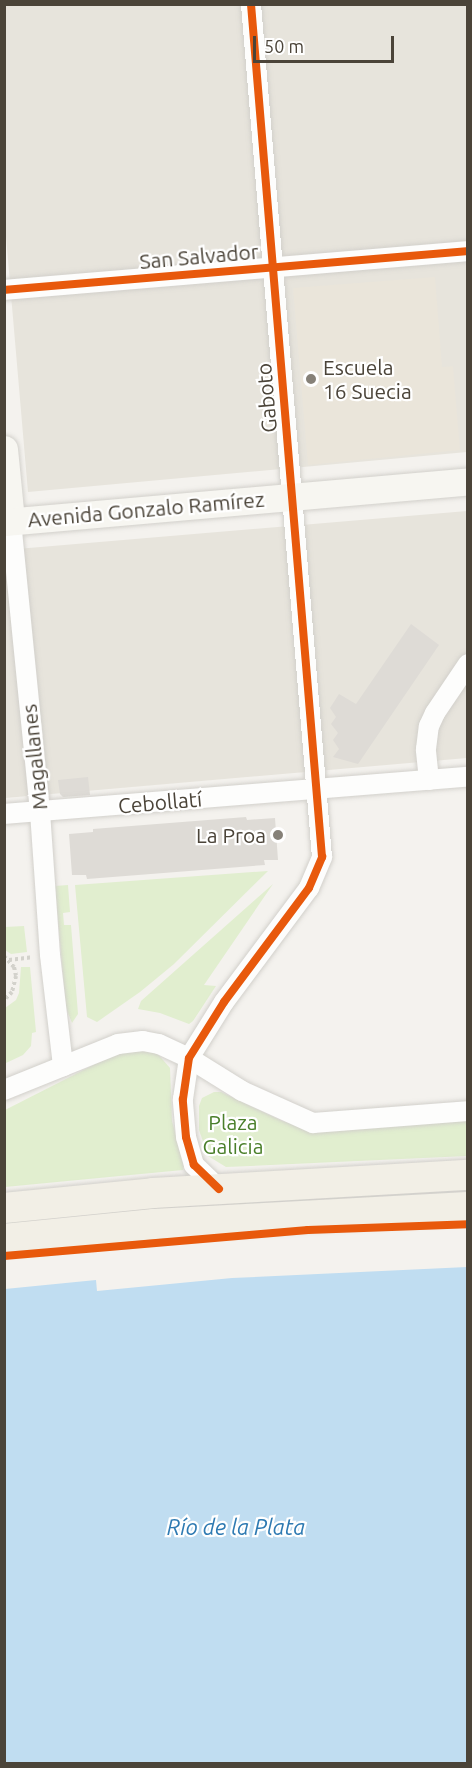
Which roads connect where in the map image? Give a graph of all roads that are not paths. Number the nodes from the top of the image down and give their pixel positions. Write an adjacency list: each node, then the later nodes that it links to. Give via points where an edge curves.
1 (250, 4): 3 (street, Gaboto)
2 (468, 251): 3 (street, San Salvador)
3 (273, 268): 4 (street, San Salvador); 7 (street, Gaboto)
4 (4, 290)
5 (4, 449): 8 (street, Magallanes)
6 (468, 481): 7 (street, Avenida Gonzalo Ramírez)
7 (292, 496): 8 (street, Avenida Gonzalo Ramírez); 12 (street, Gaboto)
8 (8, 521): 13 (street, Magallanes)
9 (468, 664): 11 (street, via 429,726)
10 (468, 777): 11 (street, Cebollatí)
11 (429, 780): 12 (street, Cebollatí)
12 (316, 789): 13 (street, Cebollatí); 15 (street, Gaboto, via 322,857 317,874 224,1002)
13 (40, 812): 14 (street, Cebollatí); 16 (street, Magallanes)
14 (4, 814)
15 (189, 1058): 16 (street, via 142,1041 118,1044); 18 (street, via 242,1091 313,1123); 20 (street, via 183,1099 186,1137 194,1165)
16 (63, 1066): 17 (street)
17 (4, 1090)
18 (468, 1111)
19 (468, 1175): 20 (main road)
20 (219, 1189): 22 (main road)
21 (468, 1207): 23 (main road, via 154,1224)
22 (4, 1208)
23 (4, 1239)

